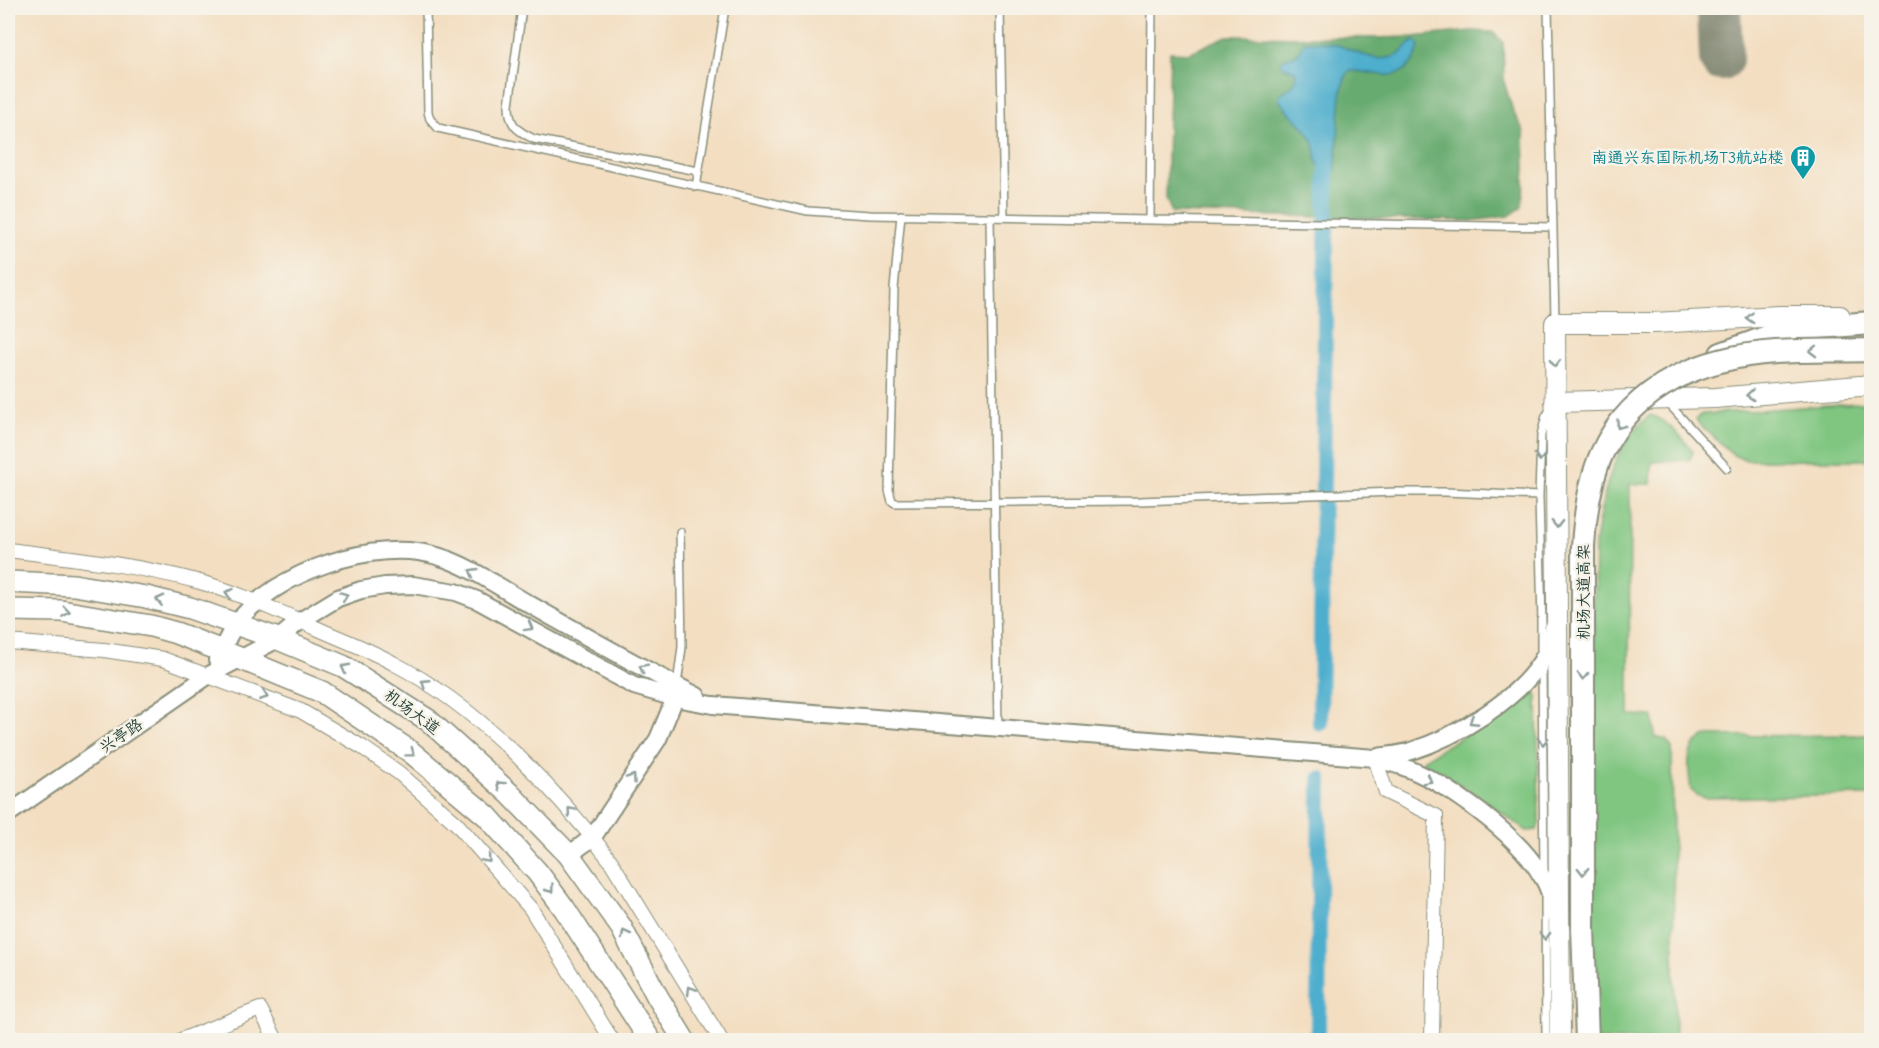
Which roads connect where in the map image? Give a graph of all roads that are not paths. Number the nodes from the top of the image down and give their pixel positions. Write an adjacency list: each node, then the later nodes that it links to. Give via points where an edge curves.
1 (426, 8): 8 (lane, via 428,112 438,128)
2 (522, 8): 7 (lane, via 509,105 512,125 520,133 534,140)
3 (725, 8): 7 (lane)
4 (1000, 8): 11 (lane)
5 (1152, 8): 12 (lane)
6 (1548, 8): 13 (lane)
7 (698, 171): 8 (lane)
8 (696, 187): 9 (lane, via 808,211)
9 (901, 214): 10 (lane); 24 (lane, via 894,289 890,496 901,504)
10 (990, 217): 11 (lane); 24 (lane)
11 (1004, 217): 12 (lane)
12 (1150, 220): 13 (lane)
13 (1553, 227): 15 (lane)
14 (1872, 315): 15 (main road, one-way to 15)
15 (1555, 323): 21 (main road, one-way to 21)
16 (1872, 323): 18 (highway, bridge, via 1805,328 1773,335)
17 (1872, 350): 18 (highway, 机场大道高架, one-way to 18, bridge, via 1774,352 1721,360)
18 (1682, 373): 46 (highway, 机场大道高架, one-way to 46, bridge, via 1634,407 1617,427 1602,452 1586,512)
19 (1872, 385): 20 (main road, one-way to 20)
20 (1664, 399): 21 (main road); 22 (lane)
21 (1555, 402): 23 (lane, one-way to 23, via 1541,435); 30 (main road, one-way to 30)
22 (1727, 468)
23 (1539, 496): 24 (lane, via 1445,492); 30 (lane)
24 (995, 501): 40 (lane)
25 (680, 532): 39 (lane, via 682,647)
26 (8, 550): 28 (street, one-way to 26, via 200,582 113,564)
27 (8, 582): 32 (main road, 机场大道, one-way to 27, via 146,597 74,585)
28 (258, 603): 31 (street); 32 (street); 39 (street, one-way to 28, via 457,563 416,551 372,552 338,559 296,578)
29 (8, 610): 35 (main road, 机场大道, one-way to 35, via 60,611 151,626)
30 (1549, 617): 36 (street); 38 (main road)
31 (300, 621): 33 (street, 兴亭路); 39 (street, 兴亭路, one-way to 39, via 338,598 361,590 384,586 433,587 477,600 634,686); 43 (street, one-way to 31, via 562,800 493,733 443,695 394,663)
32 (236, 624): 33 (main road, 机场大道); 35 (street)
33 (278, 639): 35 (street, 兴亭路); 44 (main road, 机场大道, one-way to 33, via 509,793 428,720 344,666)
34 (8, 642): 37 (street, via 164,659)
35 (232, 654): 37 (street, 兴亭路); 51 (main road, 机场大道, one-way to 51, via 322,692 411,752 487,816 564,908)
36 (1544, 657): 38 (lane); 41 (street, one-way to 41, via 1514,691 1470,724 1409,752); 45 (lane, one-way to 45)
37 (209, 675): 42 (street, 兴亭路); 50 (street, one-way to 50, via 301,711 342,735 399,773 456,823 531,909)
38 (1557, 684): 47 (main road)
39 (676, 692): 40 (street, via 713,705); 43 (street, one-way to 39, via 658,739)
40 (998, 728): 41 (street)
41 (1375, 758): 45 (street, one-way to 45, via 1403,766 1470,805 1527,856); 54 (street, via 1386,792 1436,816)
42 (8, 814)
43 (593, 837): 44 (street); 53 (street, one-way to 43)
44 (568, 855): 52 (main road, 机场大道, one-way to 44, via 621,927)
45 (1544, 881): 47 (street); 55 (lane, one-way to 55)
46 (1583, 928): 57 (main road); 58 (highway, 机场大道高架)
47 (1560, 938): 56 (main road)
48 (181, 1041): 49 (street, via 260,1009)
49 (276, 1041)
50 (612, 1041)
51 (650, 1041)
52 (684, 1041)
53 (721, 1041)
54 (1432, 1041)
55 (1546, 1041)
56 (1560, 1041)
57 (1567, 1041)
58 (1587, 1041)

